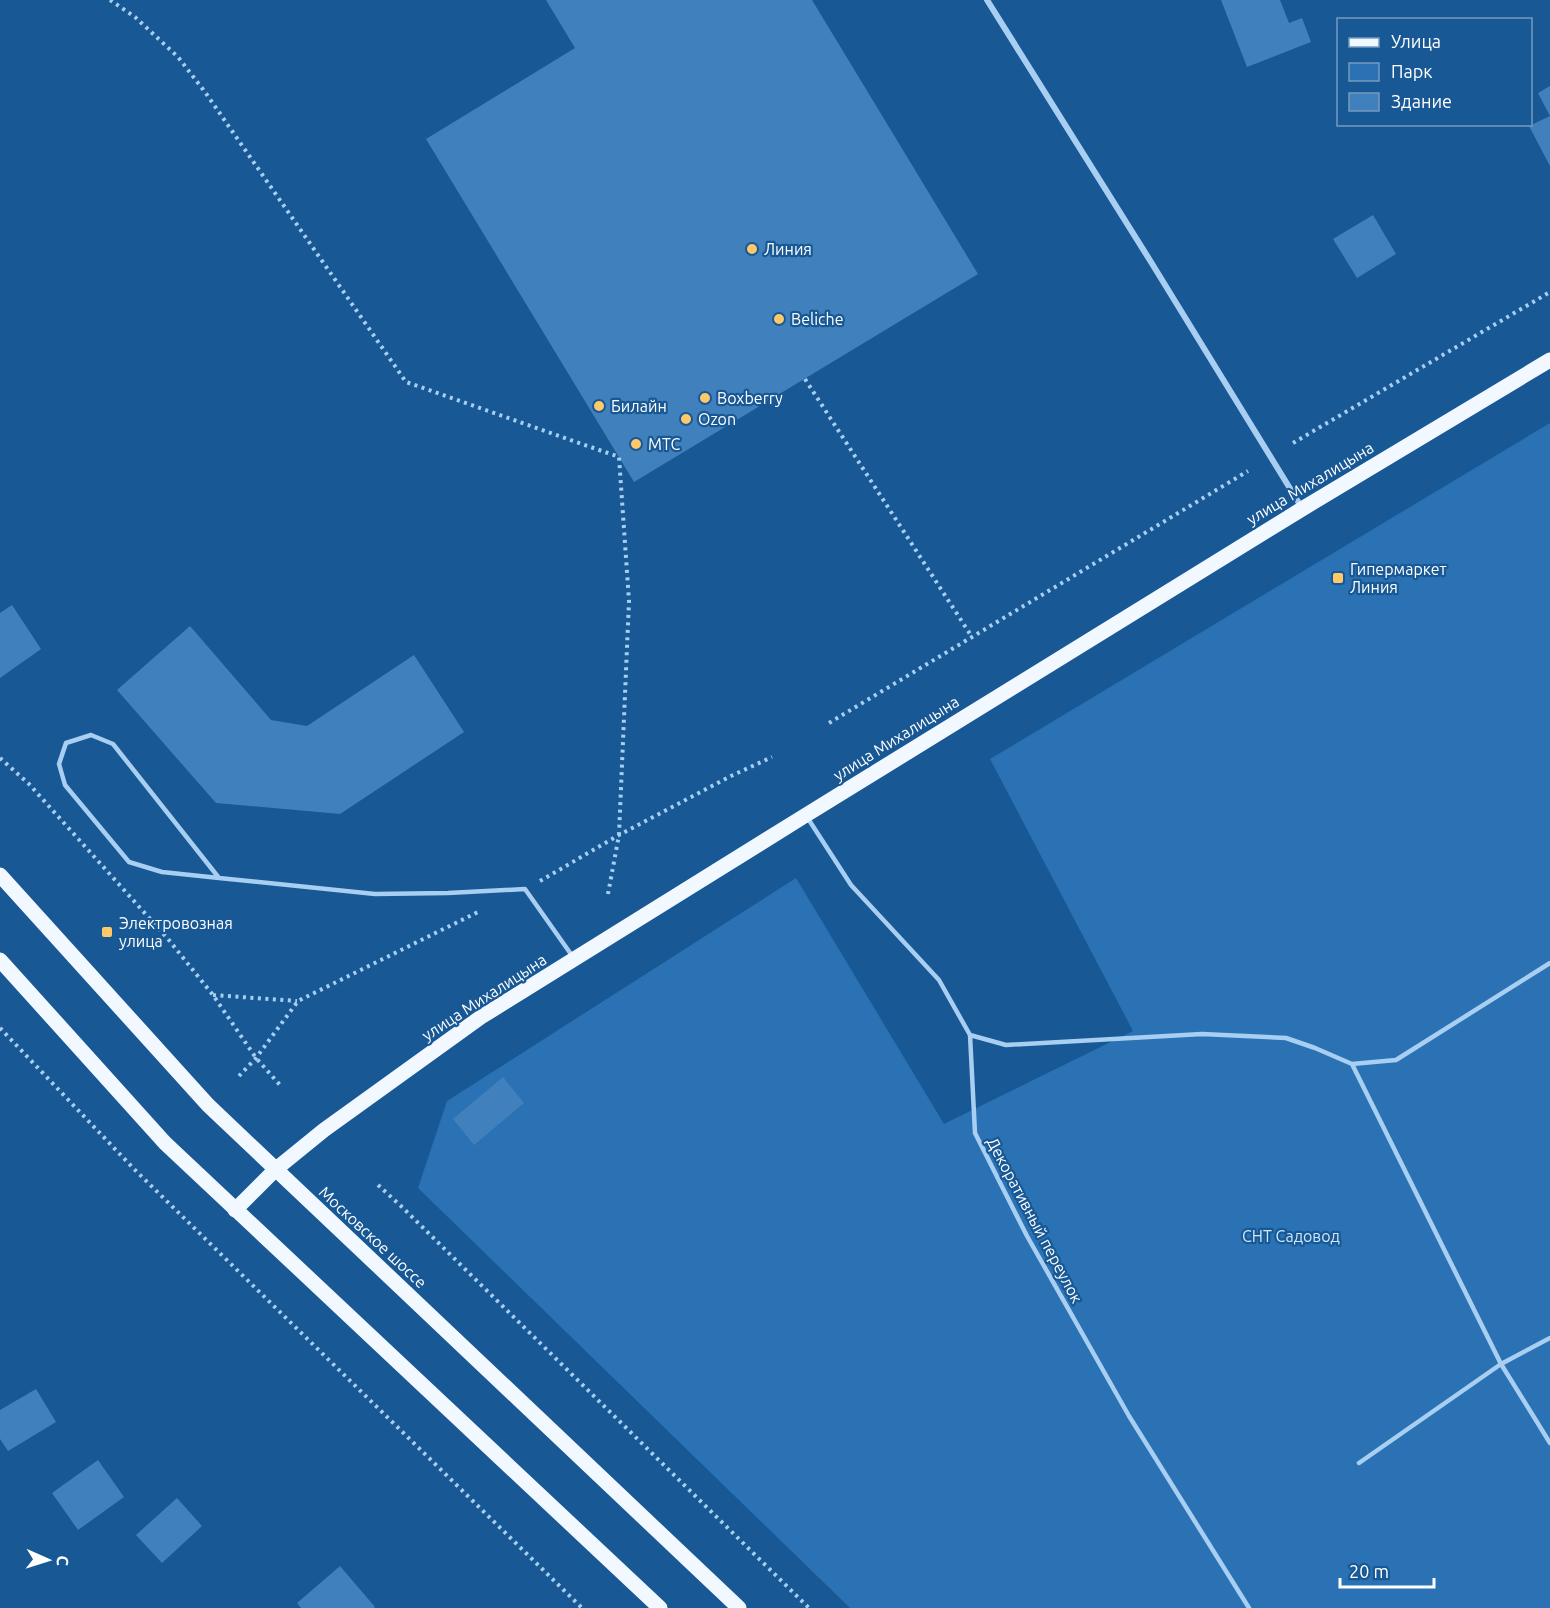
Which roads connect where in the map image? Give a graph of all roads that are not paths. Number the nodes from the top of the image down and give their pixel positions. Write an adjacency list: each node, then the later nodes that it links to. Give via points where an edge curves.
1 (987, 0): 3 (street)
2 (1550, 360): 3 (main road, улица Михалицына)
3 (1302, 509): 4 (main road, улица Михалицына)
4 (806, 815): 7 (main road, улица Михалицына); 10 (lane, Декоративный переулок, via 850,885 939,980)
5 (0, 875): 12 (main road, Московское шоссе, via 208,1105)
6 (219, 878): 6 (lane, via 113,744 91,735 66,743 59,764 65,785 129,862 162,872); 7 (lane, via 375,894 525,889)
7 (574, 959): 12 (main road, улица Михалицына, via 481,1017)
8 (0, 960): 13 (main road, via 165,1143)
9 (1550, 963): 11 (lane, via 1396,1060)
10 (970, 1035): 11 (lane, via 1006,1045 1202,1034 1286,1038); 20 (lane, Декоративный переулок, via 975,1132 1027,1236 1129,1416)
11 (1352, 1064): 15 (lane)
12 (276, 1169): 13 (main road, улица Михалицына); 19 (main road, Московское шоссе)
13 (235, 1210): 18 (main road)
14 (1550, 1338): 15 (lane)
15 (1501, 1364): 16 (lane); 17 (lane)
16 (1550, 1443)
17 (1359, 1463)
18 (660, 1608)
19 (739, 1608)
20 (1249, 1608)

